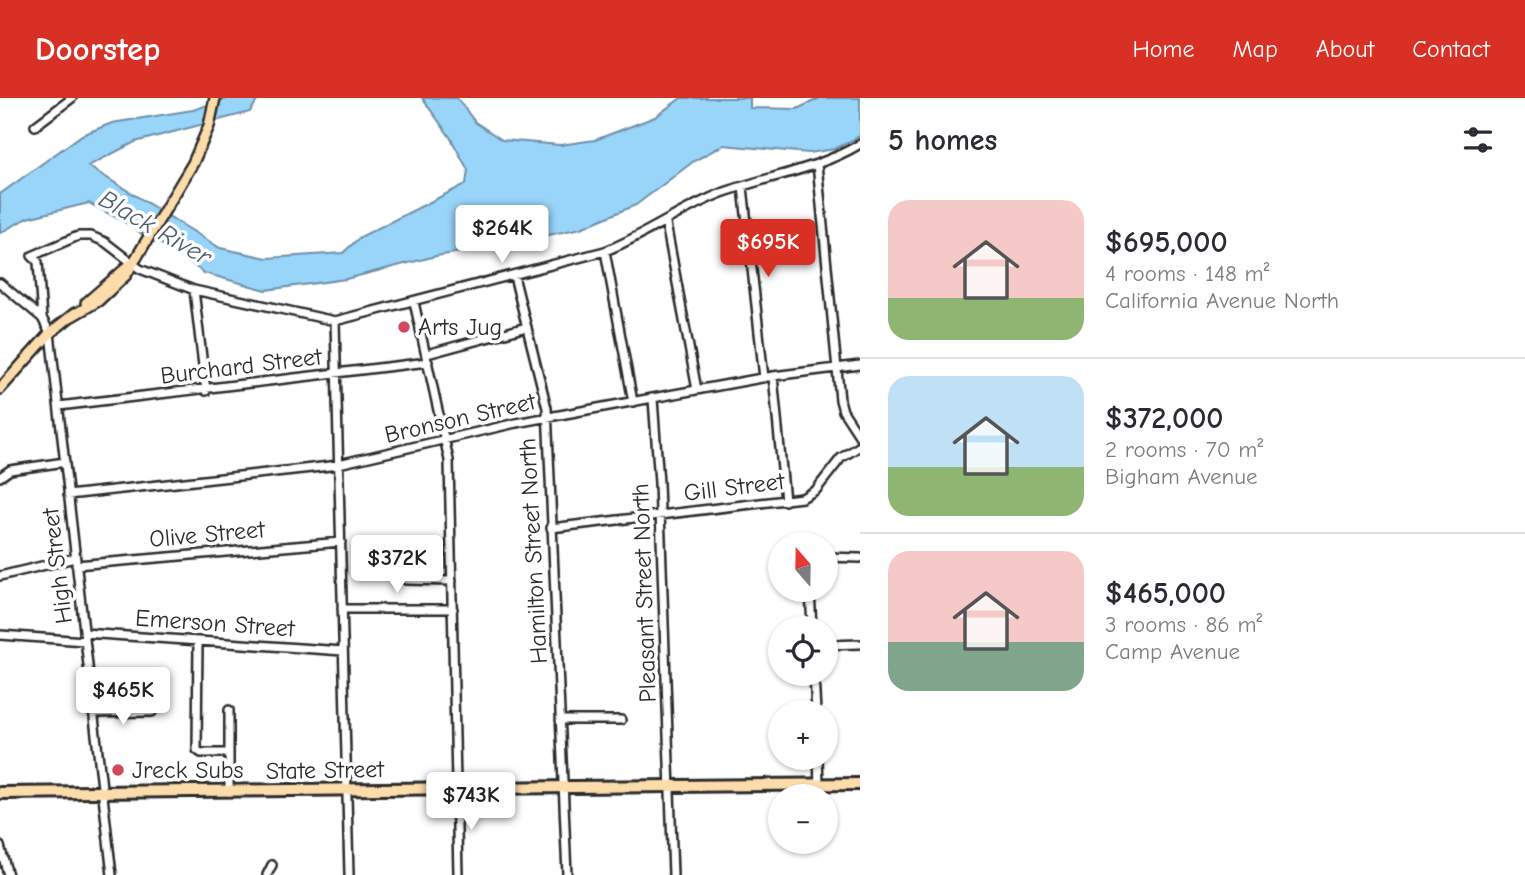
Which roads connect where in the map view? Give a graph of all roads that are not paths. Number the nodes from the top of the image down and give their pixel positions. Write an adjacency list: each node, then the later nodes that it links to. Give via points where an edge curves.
1 (72, 98): 3 (street)
2 (215, 98): 9 (main road, via 209,126 169,206)
3 (35, 126)
4 (860, 144): 5 (street)
5 (817, 164): 6 (street); 20 (street)
6 (743, 187): 7 (street); 23 (street)
7 (666, 223): 8 (street); 25 (street)
8 (605, 251): 10 (street); 28 (street)
9 (132, 263): 12 (street); 14 (street, via 91,236 78,236 32,256 37,262); 17 (main road)
10 (514, 276): 13 (street); 16 (street, Hamilton Street North)
11 (0, 283): 14 (street)
12 (194, 290): 15 (street); 26 (street)
13 (414, 302): 15 (street); 18 (street)
14 (42, 318): 17 (street)
15 (335, 321): 21 (street)
16 (527, 327): 18 (street, Burchard Street); 30 (street, Hamilton Street North)
17 (50, 333): 24 (main road); 29 (street, High Street)
18 (428, 358): 21 (street, Burchard Street); 32 (street)
19 (860, 365): 20 (street, Bronson Street)
20 (837, 367): 22 (street, Bronson Street); 31 (street, via 843,411)
21 (336, 373): 26 (street, Burchard Street); 35 (street)
22 (773, 376): 23 (street, Bronson Street); 38 (street)
23 (764, 378): 25 (street, Bronson Street)
24 (0, 389)
25 (697, 390): 27 (street, Bronson Street)
26 (206, 391): 29 (street, Burchard Street)
27 (653, 399): 28 (street, Bronson Street); 39 (street, Pleasant Street North)
28 (633, 402): 30 (street, Bronson Street)
29 (59, 406): 34 (street, High Street)
30 (548, 417): 32 (street, Bronson Street); 40 (street, Hamilton Street North)
31 (860, 437)
32 (448, 441): 35 (street, Bronson Street); 47 (street)
33 (860, 446): 38 (street, Gill Street, via 835,464 811,494)
34 (65, 462): 36 (street, via 9,470); 37 (street, High Street)
35 (339, 463): 37 (street, Bronson Street); 41 (street)
36 (0, 477)
37 (68, 495): 44 (street, High Street)
38 (785, 501): 39 (street, Gill Street)
39 (659, 516): 40 (street, Gill Street); 67 (street, Pleasant Street North)
40 (551, 528): 59 (street, Hamilton Street North)
41 (341, 542): 44 (street, Olive Street); 49 (street)
42 (838, 557): 43 (street)
43 (860, 558)
44 (76, 561): 45 (street, Olive Street); 51 (street, High Street)
45 (0, 576)
46 (406, 580): 47 (street)
47 (452, 581): 48 (street)
48 (453, 608): 49 (street); 69 (street)
49 (342, 609): 55 (street)
50 (0, 635): 51 (street, Emerson Street)
51 (84, 637): 52 (street, Emerson Street); 58 (street, High Street)
52 (198, 641): 55 (street, Emerson Street); 61 (street, via 197,750)
53 (860, 644): 54 (street)
54 (838, 645)
55 (343, 650): 71 (street)
56 (229, 710): 61 (street)
57 (152, 712): 58 (street)
58 (93, 713): 73 (street, High Street)
59 (560, 720): 60 (street); 68 (street, Hamilton Street North)
60 (621, 720)
61 (229, 753): 70 (street)
62 (818, 770): 64 (street)
63 (768, 784): 67 (highway, State Street)
64 (819, 784)
65 (838, 784): 66 (highway, State Street)
66 (860, 784)
67 (672, 785): 68 (highway, State Street); 82 (street, Pleasant Street North)
68 (563, 787): 69 (highway, State Street); 81 (street, Hamilton Street North)
69 (457, 789): 71 (highway, State Street); 80 (street)
70 (229, 792): 71 (highway, State Street); 73 (highway, State Street)
71 (346, 792): 79 (street)
72 (0, 793): 73 (highway, State Street)
73 (102, 793): 77 (street, High Street)
74 (0, 846): 76 (street)
75 (272, 865): 78 (street)
76 (8, 875)
77 (112, 875)
78 (268, 875)
79 (349, 875)
80 (458, 875)
81 (566, 875)
82 (673, 875)

